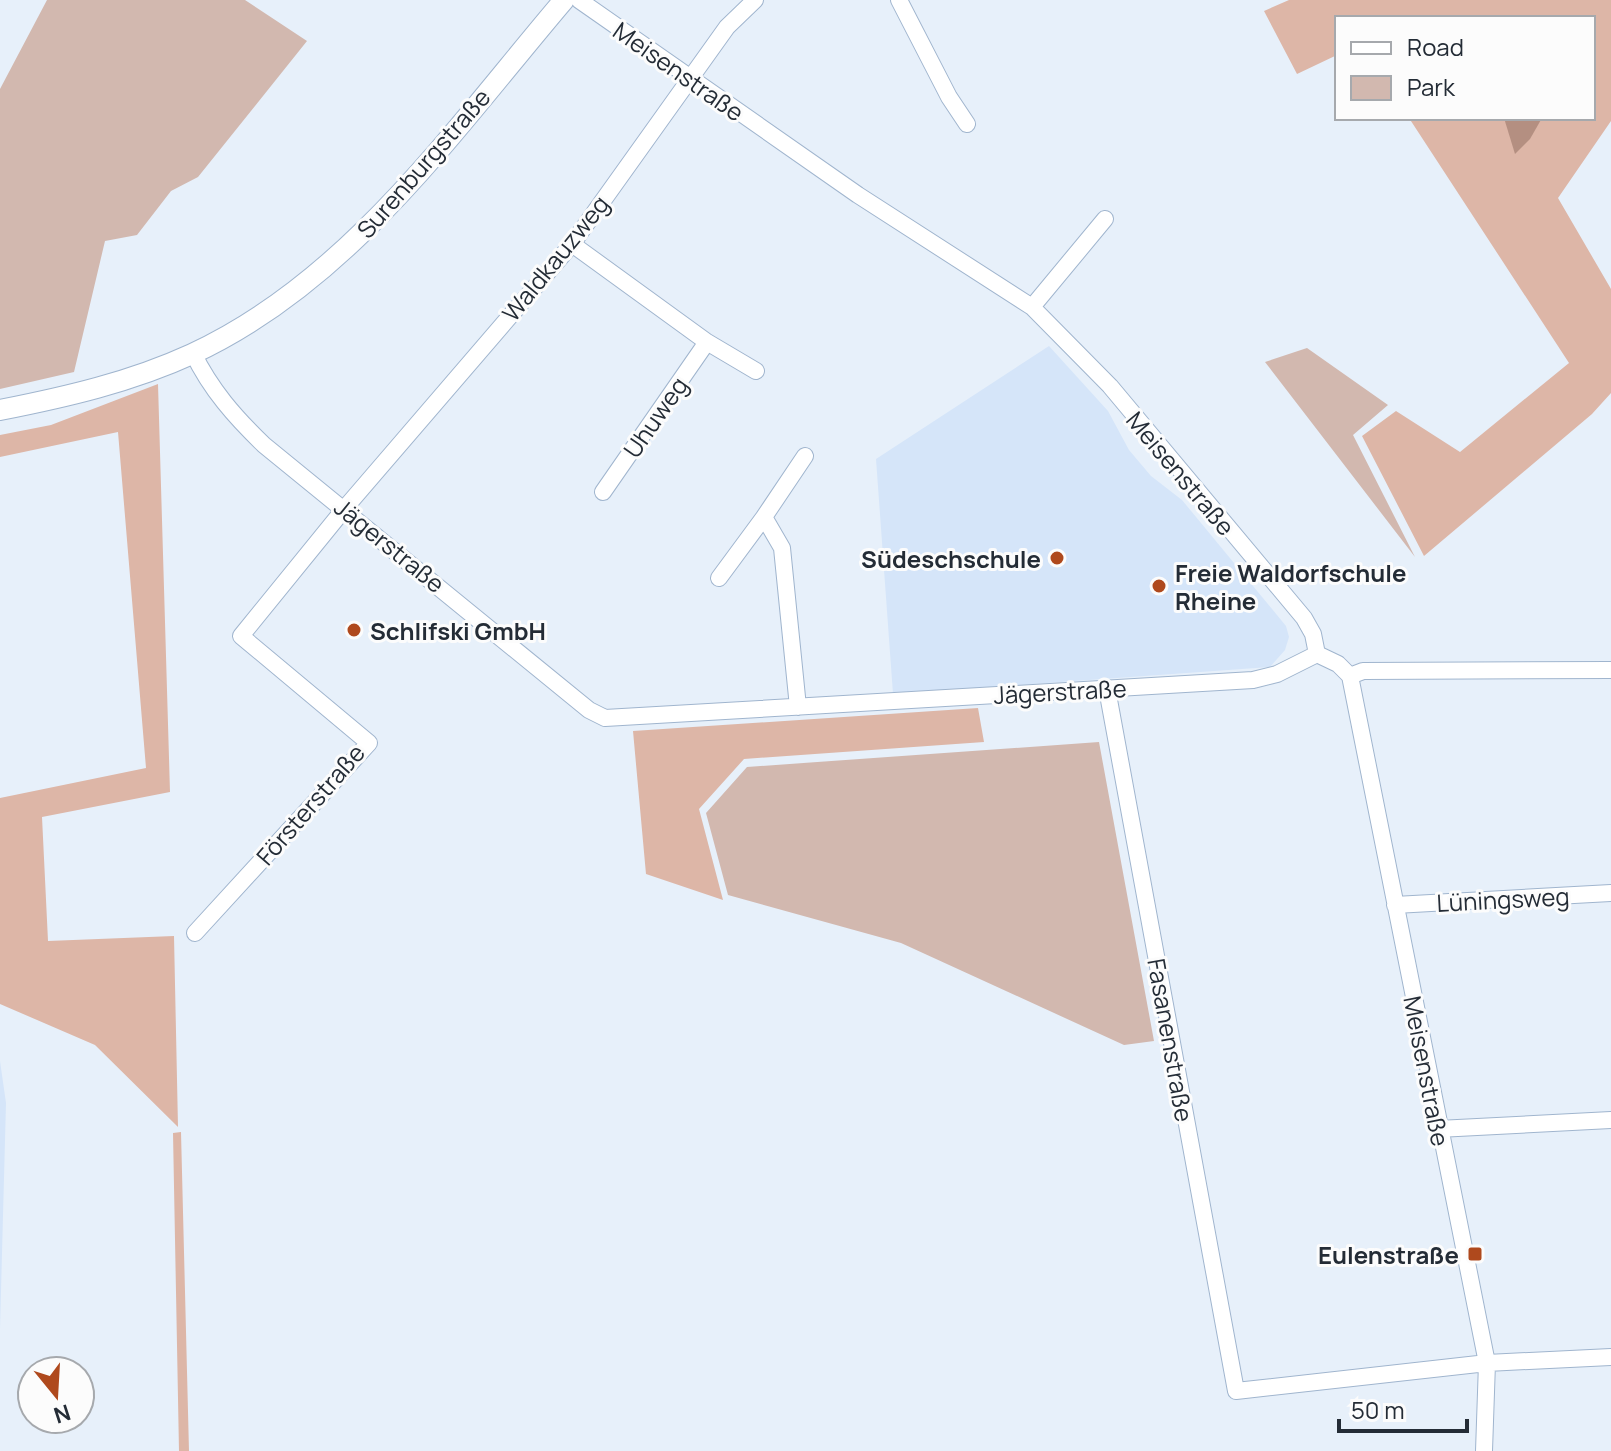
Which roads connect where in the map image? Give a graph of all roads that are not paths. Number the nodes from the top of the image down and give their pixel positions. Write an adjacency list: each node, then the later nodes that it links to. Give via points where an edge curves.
1 (564, 0): 11 (street, Surenburgstraße, via 368,230 291,294)
2 (579, 0): 5 (street, Meisenstraße)
3 (755, 0): 5 (street, Waldkauzweg, via 727,27)
4 (899, 0): 6 (street)
5 (690, 80): 8 (street, Waldkauzweg); 9 (street, Meisenstraße)
6 (967, 124)
7 (1105, 219): 9 (street)
8 (572, 244): 10 (street); 16 (street, Waldkauzweg)
9 (1032, 307): 19 (street, Meisenstraße, via 1110,386 1304,618)
10 (707, 342): 12 (street); 15 (street, Uhuweg)
11 (193, 353): 13 (street, Surenburgstraße, via 131,379); 16 (street, Jägerstraße, via 231,414)
12 (756, 371)
13 (0, 410)
14 (805, 456): 17 (street)
15 (603, 492)
16 (345, 508): 23 (street, Jägerstraße, via 605,718); 26 (street, Försterstraße, via 241,636 369,743)
17 (764, 517): 18 (street); 23 (street, via 782,548)
18 (719, 578)
19 (1317, 654): 21 (street); 22 (street, Jägerstraße, via 1253,680)
20 (1611, 670): 21 (street, via 1363,671)
21 (1350, 676): 25 (street, Meisenstraße)
22 (1107, 689): 23 (street, Jägerstraße); 30 (street, Fasanenstraße, via 1236,1391)
23 (798, 707)
24 (1611, 893): 25 (street, Lüningsweg)
25 (1395, 905): 28 (street, Meisenstraße)
26 (195, 933)
27 (1611, 1120): 28 (street)
28 (1438, 1129): 30 (street, Meisenstraße)
29 (1611, 1357): 30 (street)
30 (1487, 1363): 31 (street, Meisenstraße)
31 (1484, 1451)

